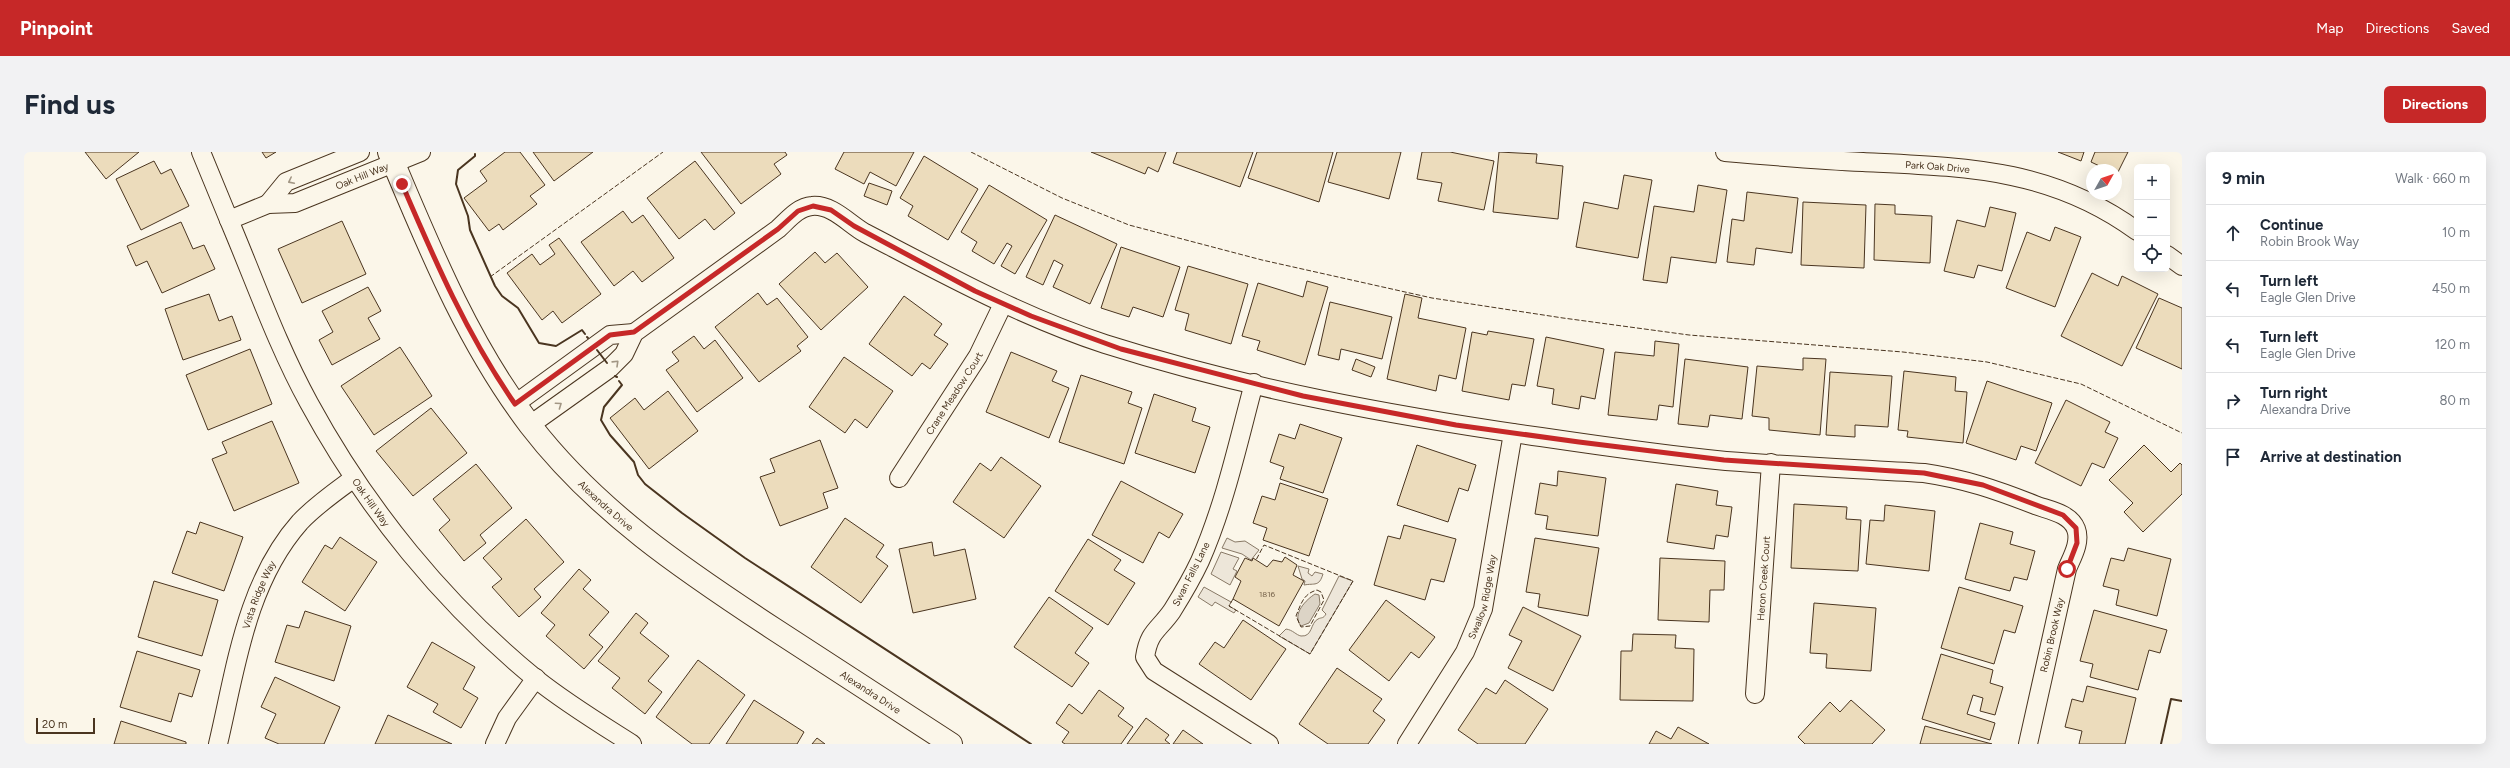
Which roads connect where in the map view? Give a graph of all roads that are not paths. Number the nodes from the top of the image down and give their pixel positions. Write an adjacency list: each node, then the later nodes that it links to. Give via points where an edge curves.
1 (201, 152): 9 (street)
2 (360, 152): 6 (street, Oak Hill Way)
3 (421, 152): 5 (street)
4 (1725, 152): 10 (street, Park Oak Drive, via 2001,172 2039,182 2074,196 2108,212)
5 (392, 158): 7 (street, Oak Hill Way); 18 (street, Alexandra Drive, via 459,313)
6 (321, 168): 7 (street, Oak Hill Way); 8 (street, Oak Hill Way, one-way to 8, via 286,182)
7 (330, 189): 8 (street, Oak Hill Way, via 295,203)
8 (268, 204): 9 (street, Oak Hill Way)
9 (229, 220): 22 (street, Oak Hill Way, via 293,372)
10 (2134, 229)
11 (2170, 256): 12 (street)
12 (2182, 266)
13 (1003, 304): 14 (street, via 854,226 831,210 813,206 798,211 778,229); 16 (street, via 1077,335 1121,349); 23 (street, Crane Meadow Court, via 978,356)
14 (634, 332): 15 (street, via 610,335); 17 (street, one-way to 14, via 610,368 624,354)
15 (571, 362): 17 (street); 18 (street)
16 (1254, 383): 20 (street, via 1380,411); 30 (street, Swan Falls Lane, via 1226,490 1209,539 1185,590 1171,613 1148,640 1145,657 1154,671)
17 (587, 384): 19 (street, one-way to 17)
18 (515, 404): 19 (street, Alexandra Drive)
19 (530, 425): 29 (street, Alexandra Drive, via 583,485 634,532 667,558)
20 (1513, 433): 21 (street, via 1717,460); 31 (street, Swallow Ridge Way, via 1483,610 1465,652)
21 (1771, 463): 25 (street, Heron Creek Court); 32 (street, Robin Brook Way, via 1954,477 1995,489 2063,515 2076,528 2077,543 2067,569)
22 (354, 478): 24 (street, Oak Hill Way, via 396,535 437,584 497,644); 26 (street, Vista Ridge Way, via 301,521 263,579 245,631)
23 (899, 478)
24 (536, 678): 27 (street, via 507,718); 28 (street, Oak Hill Way)
25 (1755, 694)
26 (218, 744)
27 (495, 744)
28 (632, 744)
29 (951, 744)
30 (1269, 744)
31 (1407, 744)
32 (2028, 744)

